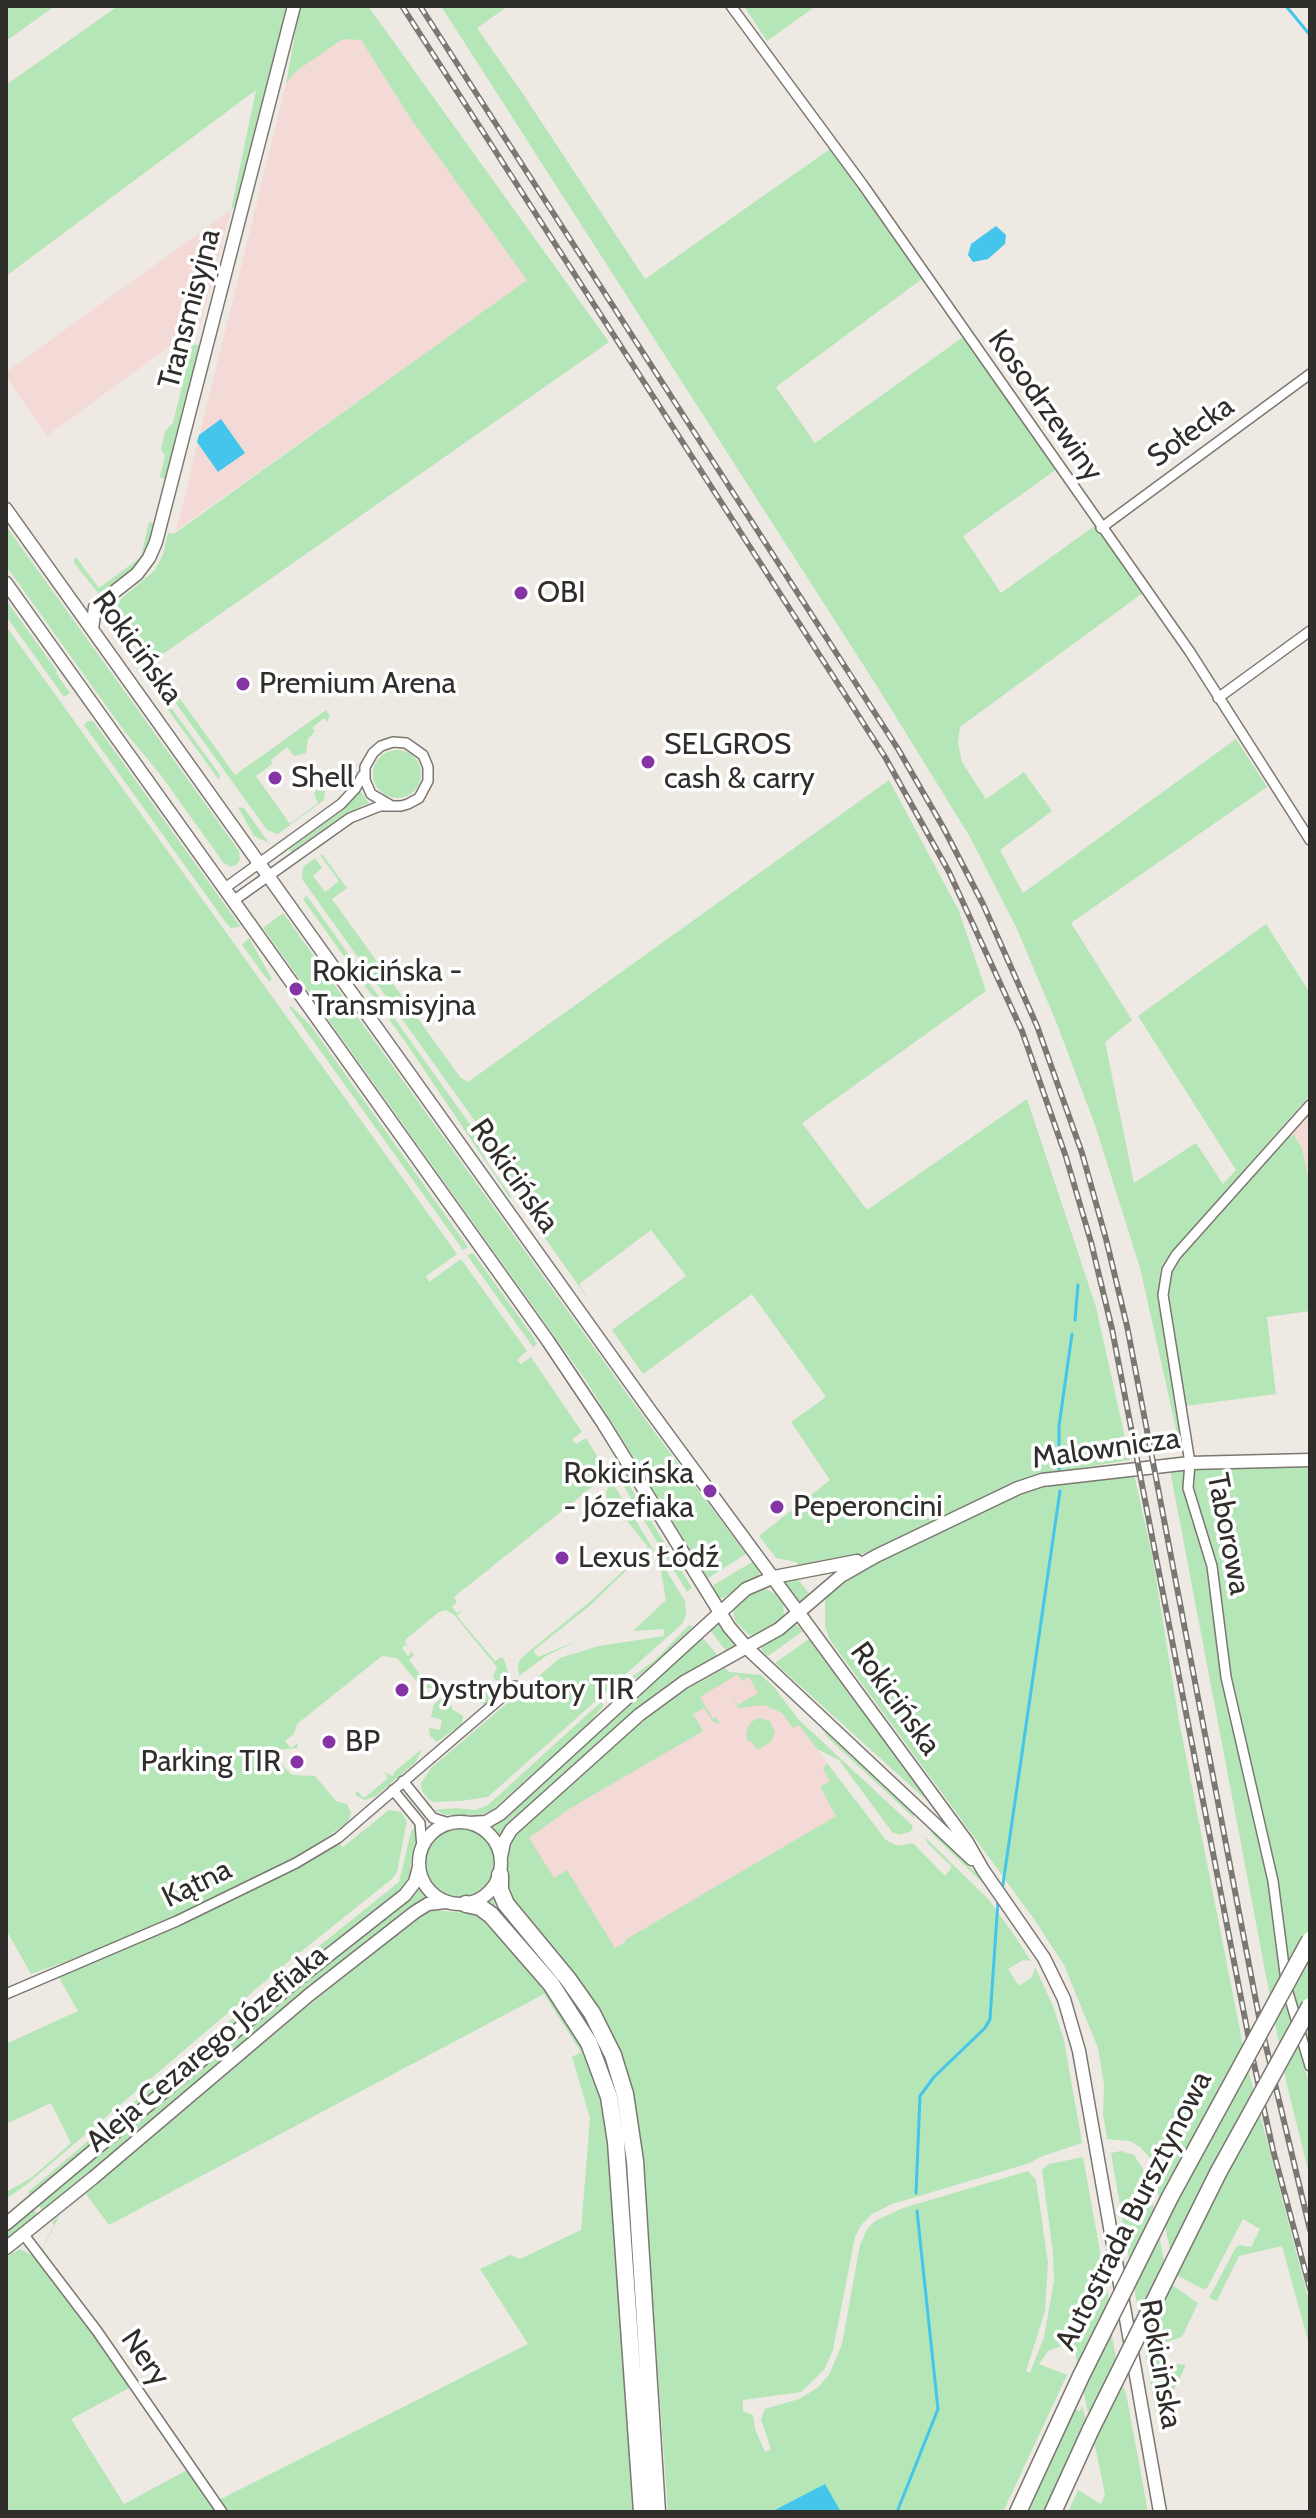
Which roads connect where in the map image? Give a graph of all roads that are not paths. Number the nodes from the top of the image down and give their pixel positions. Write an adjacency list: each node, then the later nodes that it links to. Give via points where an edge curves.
1 (294, 6): 8 (main road, Transmisyjna, via 156,542 137,574)
2 (731, 6): 5 (street, Kosodrzewiny, via 863,185)
3 (1310, 374): 5 (street, Sołecka)
4 (6, 509): 7 (main road, Rokicińska)
5 (1101, 528): 11 (street, Kosodrzewiny)
6 (6, 583): 17 (main road, Rokicińska)
7 (69, 597): 8 (main road); 9 (main road, Rokicińska)
8 (98, 604): 9 (main road)
9 (92, 629): 15 (main road, Rokicińska)
10 (1310, 631): 11 (street)
11 (1218, 698): 14 (street, Kosodrzewiny)
12 (365, 772): 13 (street, via 371,794); 13 (street, via 373,753 386,744 406,743 423,755 429,774 423,793 408,804); 15 (street, via 341,804)
13 (390, 805): 16 (street, via 350,818)
14 (1310, 840)
15 (259, 863): 16 (main road, Rokicińska); 17 (street)
16 (268, 876): 18 (street); 23 (main road, Rokicińska)
17 (225, 888): 18 (main road, Rokicińska)
18 (233, 901): 24 (main road, Rokicińska, via 564,1365)
19 (1310, 1105): 21 (street, Taborowa, via 1167,1270 1164,1306)
20 (1310, 1460): 21 (main road, Malownicza)
21 (1190, 1463): 22 (main road, Malownicza, via 1033,1482); 42 (street, Taborowa, via 1188,1488 1212,1566 1226,1677 1273,1881 1287,1989)
22 (876, 1556): 23 (main road, Malownicza); 25 (main road, Malownicza, via 841,1576)
23 (774, 1577): 24 (main road, via 746,1589); 25 (main road, Rokicińska)
24 (718, 1612): 26 (main road, Rokicińska); 31 (main road, via 500,1814)
25 (799, 1612): 26 (main road); 35 (main road, Rokicińska)
26 (747, 1648): 33 (main road, via 684,1682 639,1715 511,1830); 35 (main road, Rokicińska)
27 (515, 1686): 28 (street, Kątna)
28 (403, 1781): 29 (street, Kątna); 30 (street, via 429,1815)
29 (393, 1790): 32 (street, via 420,1823); 40 (street, Kątna, via 338,1838 296,1863)
30 (449, 1823): 31 (main road); 32 (main road, via 434,1831)
31 (469, 1823): 33 (main road, via 488,1833)
32 (422, 1848): 34 (main road)
33 (501, 1857): 36 (main road)
34 (419, 1867): 37 (main road, via 428,1889); 43 (main road, Aleja Cezarego Józefiaka, via 405,1895)
35 (983, 1870): 53 (main road, Rokicińska, via 1050,1968 1072,2024)
36 (500, 1875): 38 (main road, via 491,1891); 46 (highway, via 506,1904 592,2013 621,2080 635,2161)
37 (446, 1902): 38 (main road); 44 (main road, Aleja Cezarego Józefiaka, via 419,1908)
38 (466, 1904): 47 (highway, via 491,1915 551,1984 589,2043 609,2097)
39 (1310, 1940): 51 (highway, Autostrada Bursztynowa, bridge, via 1170,2197)
40 (6, 1994)
41 (1310, 2006): 52 (highway, Autostrada Bursztynowa, bridge, via 1218,2173)
42 (1310, 2066)
43 (8, 2218)
44 (24, 2235): 45 (main road, Aleja Cezarego Józefiaka); 48 (street, Nery)
45 (6, 2248)
46 (654, 2429): 49 (highway); 50 (highway)
47 (641, 2509)
48 (222, 2512)
49 (657, 2512)
50 (663, 2512)
51 (1018, 2512)
52 (1053, 2512)
53 (1160, 2512)

